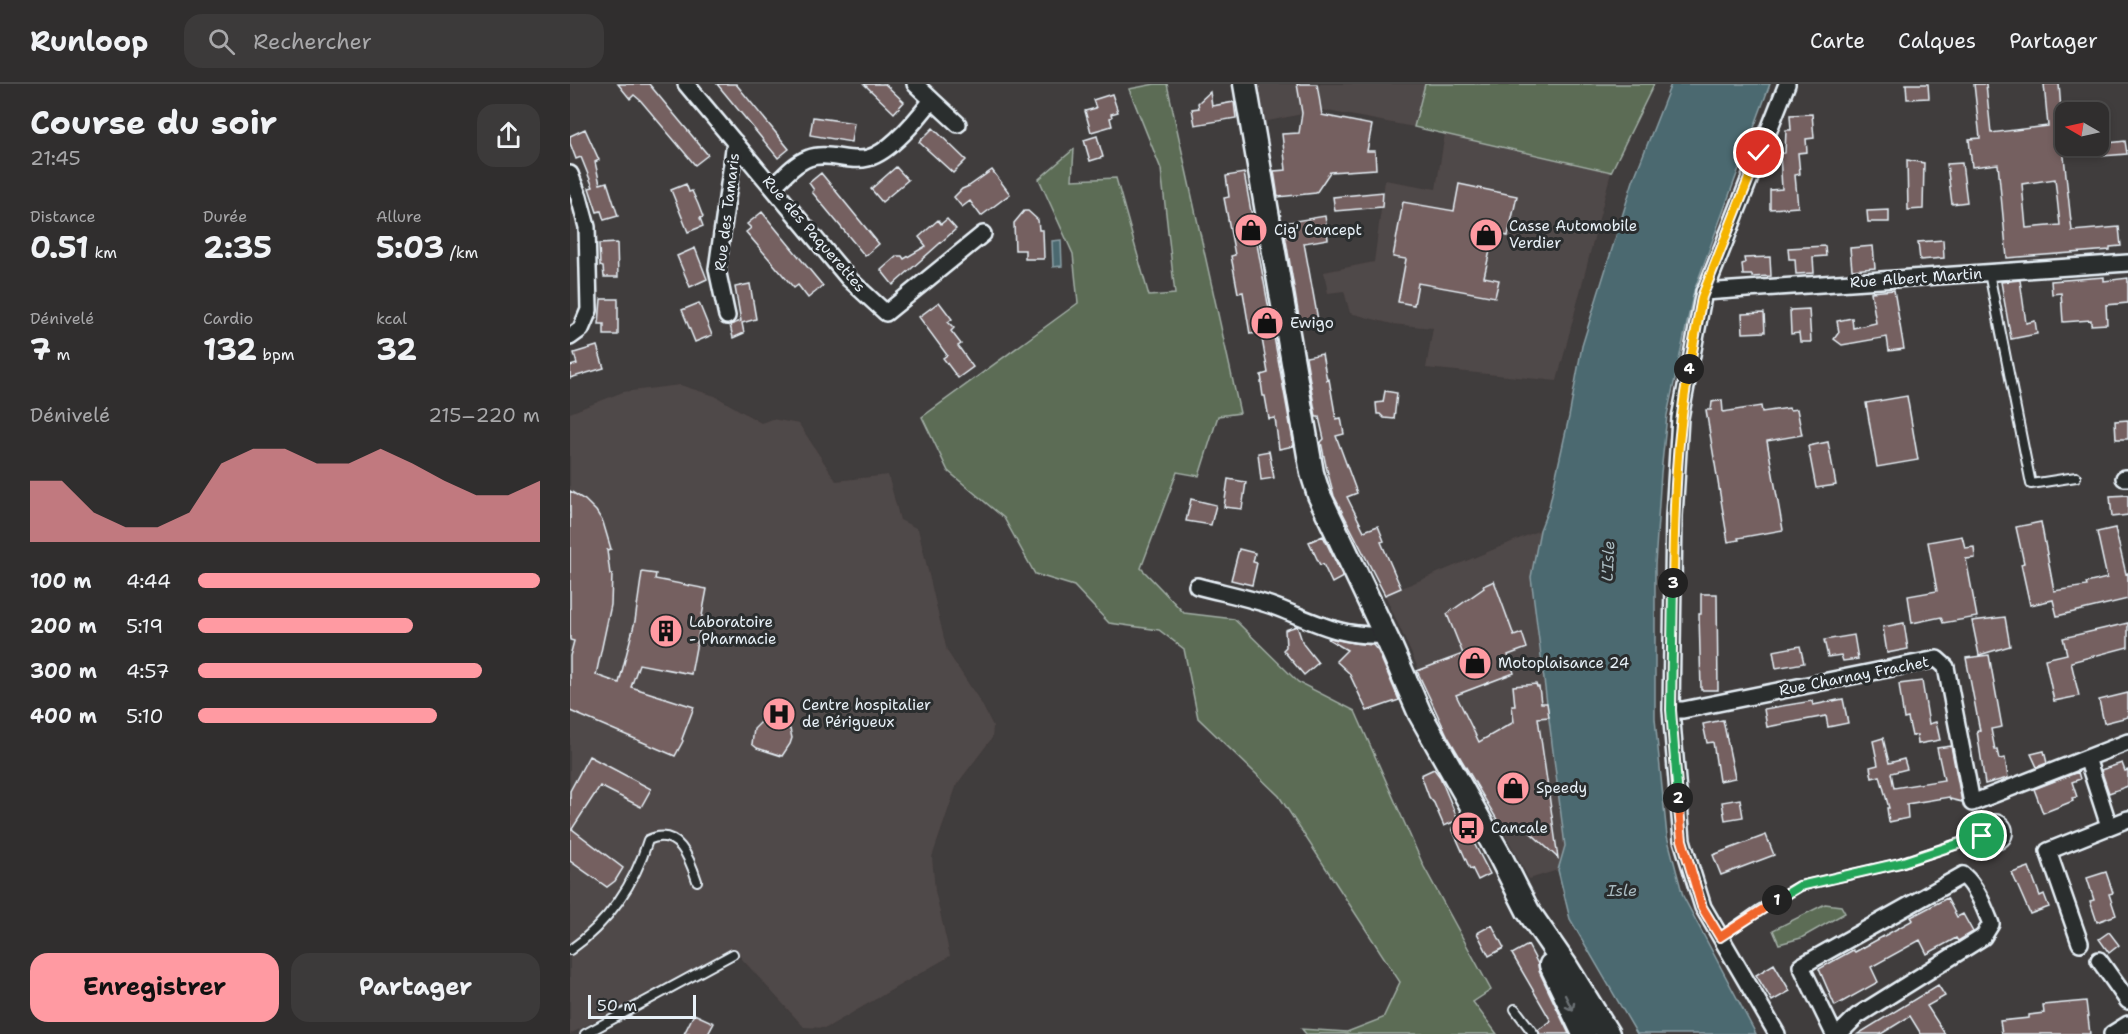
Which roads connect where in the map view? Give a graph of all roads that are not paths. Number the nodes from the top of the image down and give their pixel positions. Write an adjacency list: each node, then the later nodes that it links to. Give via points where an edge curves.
1 (686, 84): 7 (street, Rue des Paquerettes)
2 (915, 84): 5 (street)
3 (1245, 84): 18 (main road, via 1312,473 1327,515)
4 (1787, 84): 13 (street)
5 (932, 100): 6 (street); 9 (street, via 885,150 855,160 809,157)
6 (958, 124)
7 (735, 142): 9 (street, Rue des Paquerettes); 14 (street, Rue des Tamaris, via 717,269)
8 (570, 174): 15 (street, via 587,227 589,310 580,329)
9 (773, 187): 10 (street, Rue des Paquerettes, via 849,279 886,314)
10 (983, 234)
11 (2128, 263): 12 (street, Rue Albert Martin)
12 (1989, 273): 13 (street, Rue Albert Martin); 16 (lane, via 2031,484)
13 (1704, 292): 19 (street, via 1680,418)
14 (728, 316)
15 (570, 337)
16 (2076, 477)
17 (1197, 586): 18 (street, via 1276,608 1346,634)
18 (1384, 635): 26 (main road, via 1420,714)
19 (1671, 710): 21 (street, Rue Charnay Frachet, via 1937,659 1946,667 1972,803); 27 (street, via 1682,840 1702,907)
20 (2128, 742): 21 (street, Rue Charnay Frachet)
21 (2087, 758): 23 (street)
22 (2128, 819): 23 (street)
23 (2109, 826): 28 (street, via 2048,851)
24 (1982, 836): 27 (lane, via 1900,863 1800,886)
25 (697, 881): 29 (lane, via 679,844 661,837 648,840 622,896)
26 (1528, 911): 37 (main road, one-way to 37); 38 (main road)
27 (1720, 937): 39 (street)
28 (2080, 943)
29 (570, 950)
30 (734, 954): 35 (lane)
31 (2099, 960): 32 (street)
32 (2128, 1000)
33 (1515, 1009): 36 (lane)
34 (2128, 1024): 42 (street)
35 (585, 1034)
36 (1534, 1034)
37 (1584, 1034)
38 (1608, 1034)
39 (1777, 1034)
40 (1834, 1034): 41 (street, via 1801,966 1963,875 1983,903 1991,924 1983,937 1857,1016)
41 (1839, 1034)
42 (2112, 1034)

